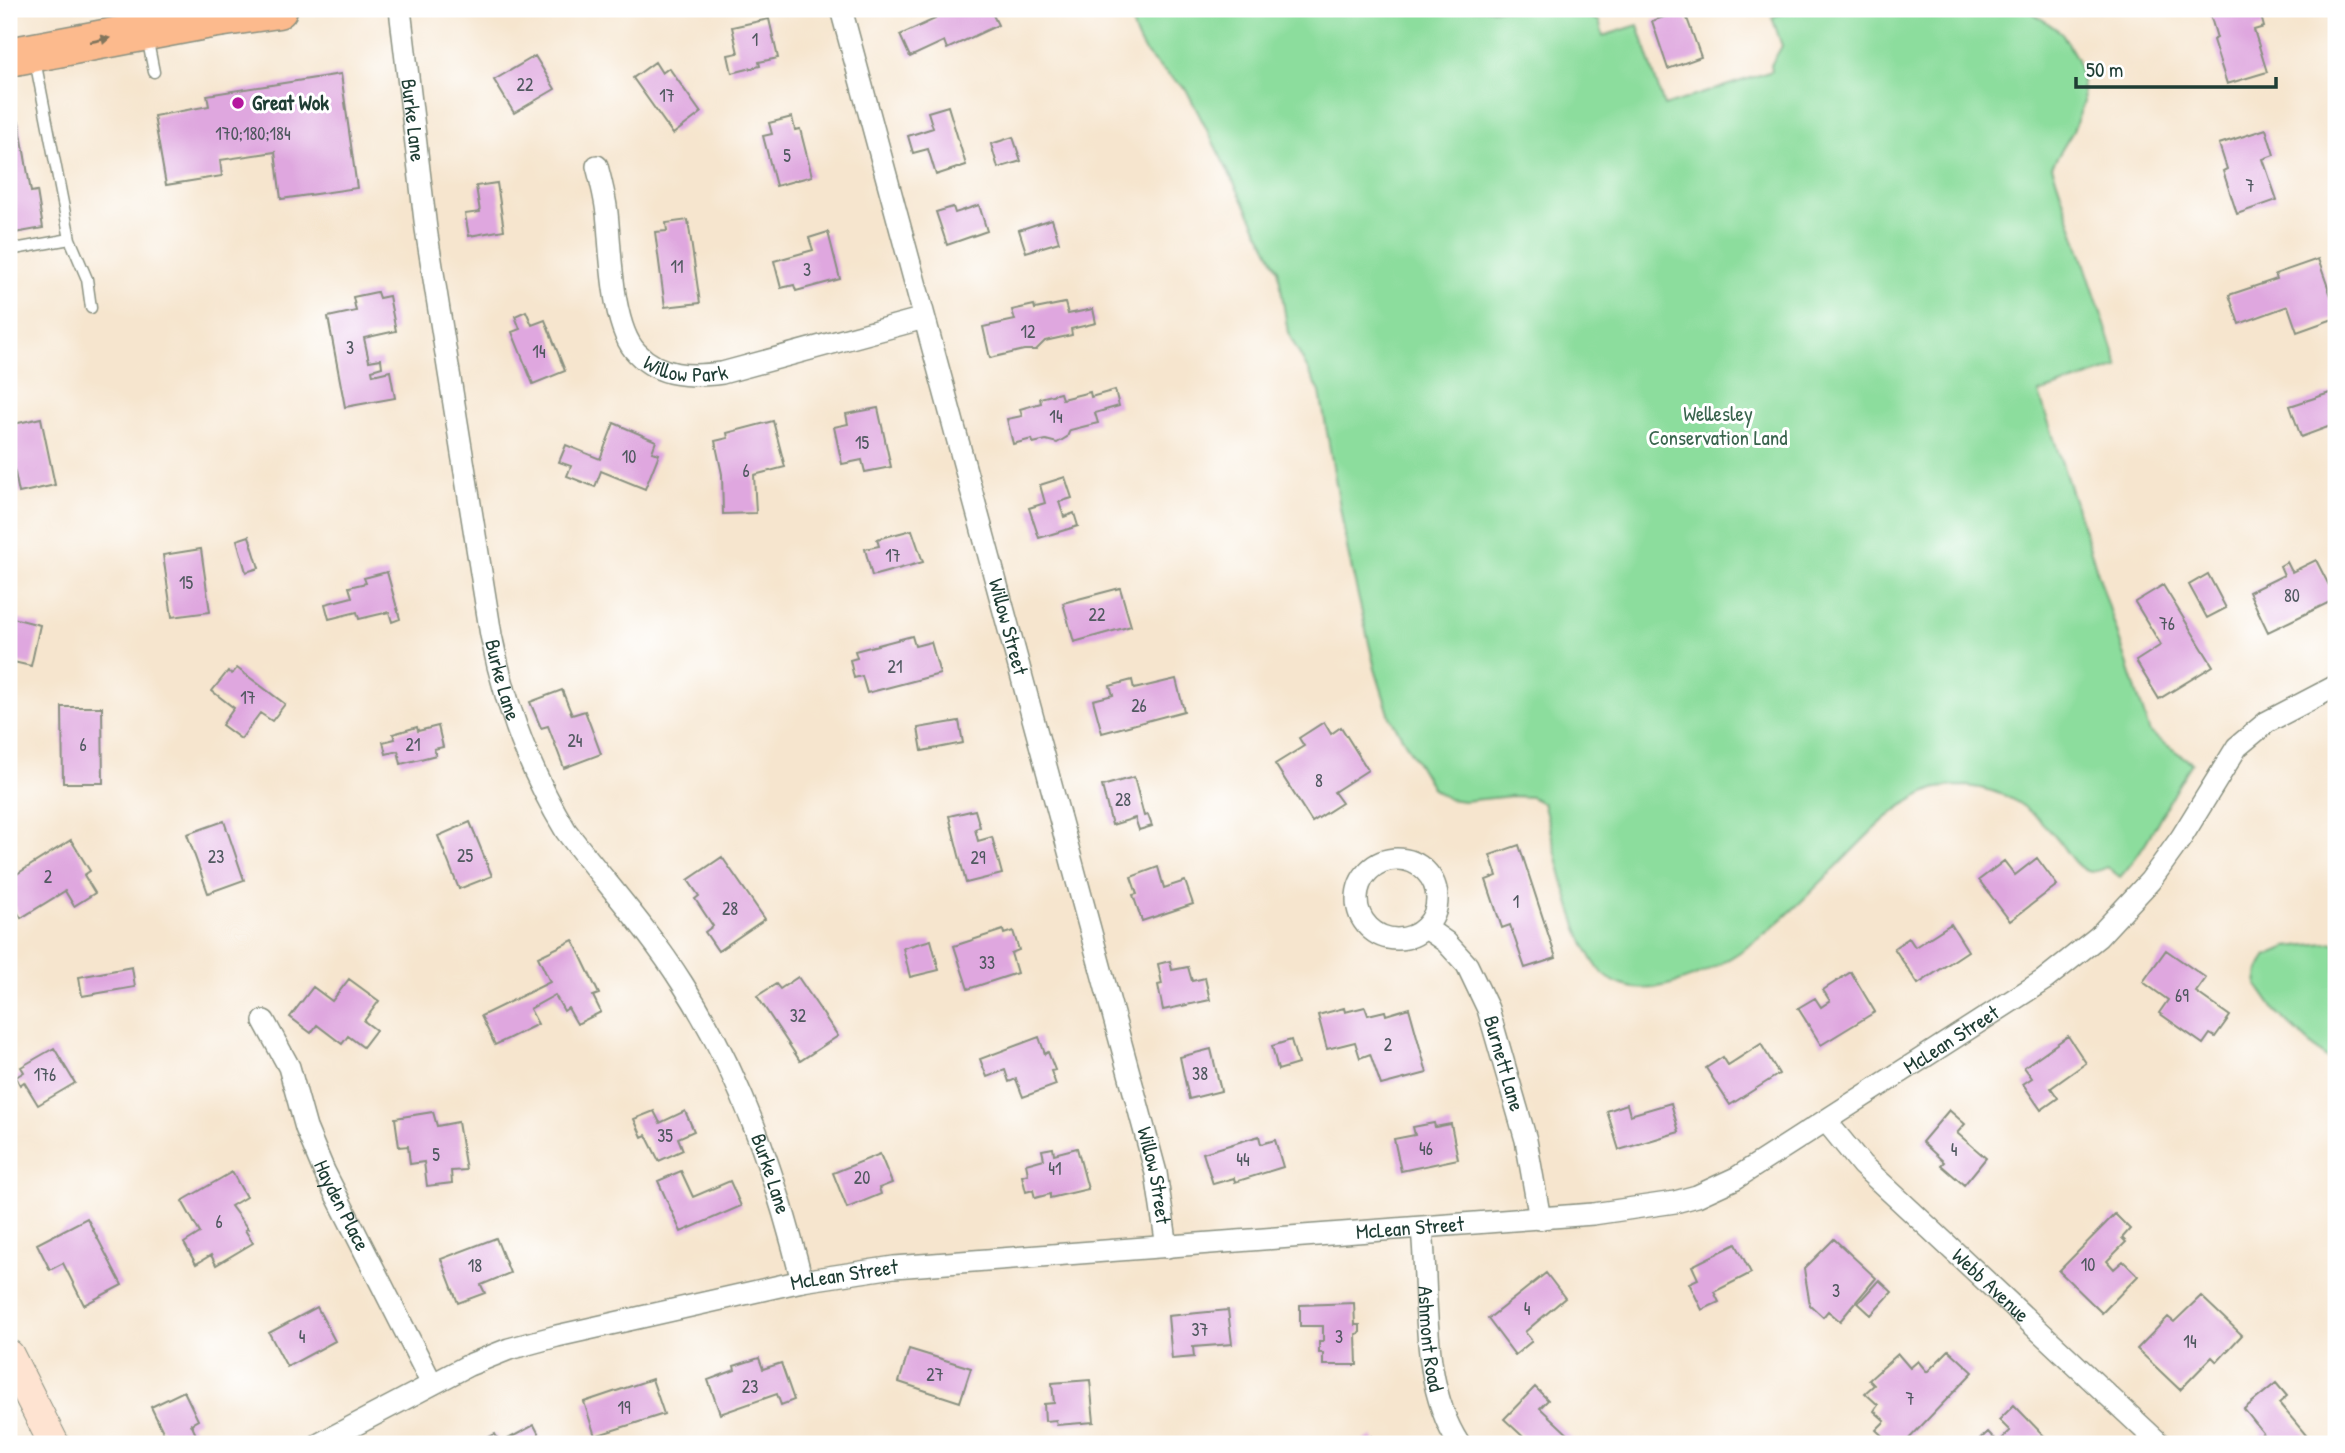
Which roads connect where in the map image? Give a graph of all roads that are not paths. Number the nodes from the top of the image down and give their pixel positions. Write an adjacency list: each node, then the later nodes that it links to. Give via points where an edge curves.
1 (278, 9): 4 (highway)
2 (400, 9): 19 (street, Burke Lane, via 426,229 504,696 540,785 566,831 665,957 715,1041 768,1160)
3 (841, 9): 11 (street, Willow Street)
4 (146, 31): 5 (highway, one-way to 4); 6 (lane)
5 (21, 55): 8 (lane)
6 (154, 72)
7 (597, 166): 11 (street, Willow Park, via 624,327 636,352 661,369 689,376 722,373)
8 (70, 239): 9 (lane); 10 (lane, via 87,279)
9 (9, 250)
10 (91, 308)
11 (924, 318): 18 (street, Willow Street, via 1152,1160)
12 (2336, 686): 15 (street, McLean Street, via 2275,716 2237,747 2166,860 2133,902 2081,953)
13 (1426, 928): 16 (street, Burnett Lane, via 1467,965 1488,1009 1529,1150)
14 (264, 1021): 21 (street, Hayden Place, via 289,1067 319,1160)
15 (1826, 1121): 16 (street, McLean Street, via 1736,1178 1697,1196 1653,1206); 25 (street, Webb Avenue, via 1862,1165)
16 (1540, 1219): 17 (street, McLean Street)
17 (1422, 1229): 18 (street, McLean Street); 24 (street, Ashmont Road, via 1433,1377 1443,1416)
18 (1167, 1247): 19 (street, McLean Street, via 894,1267)
19 (802, 1282): 21 (street, McLean Street, via 533,1342 489,1356)
20 (9, 1355): 22 (main road)
21 (432, 1384): 23 (street, McLean Street)
22 (54, 1444)
23 (319, 1444)
24 (1459, 1444)
25 (2160, 1444)

